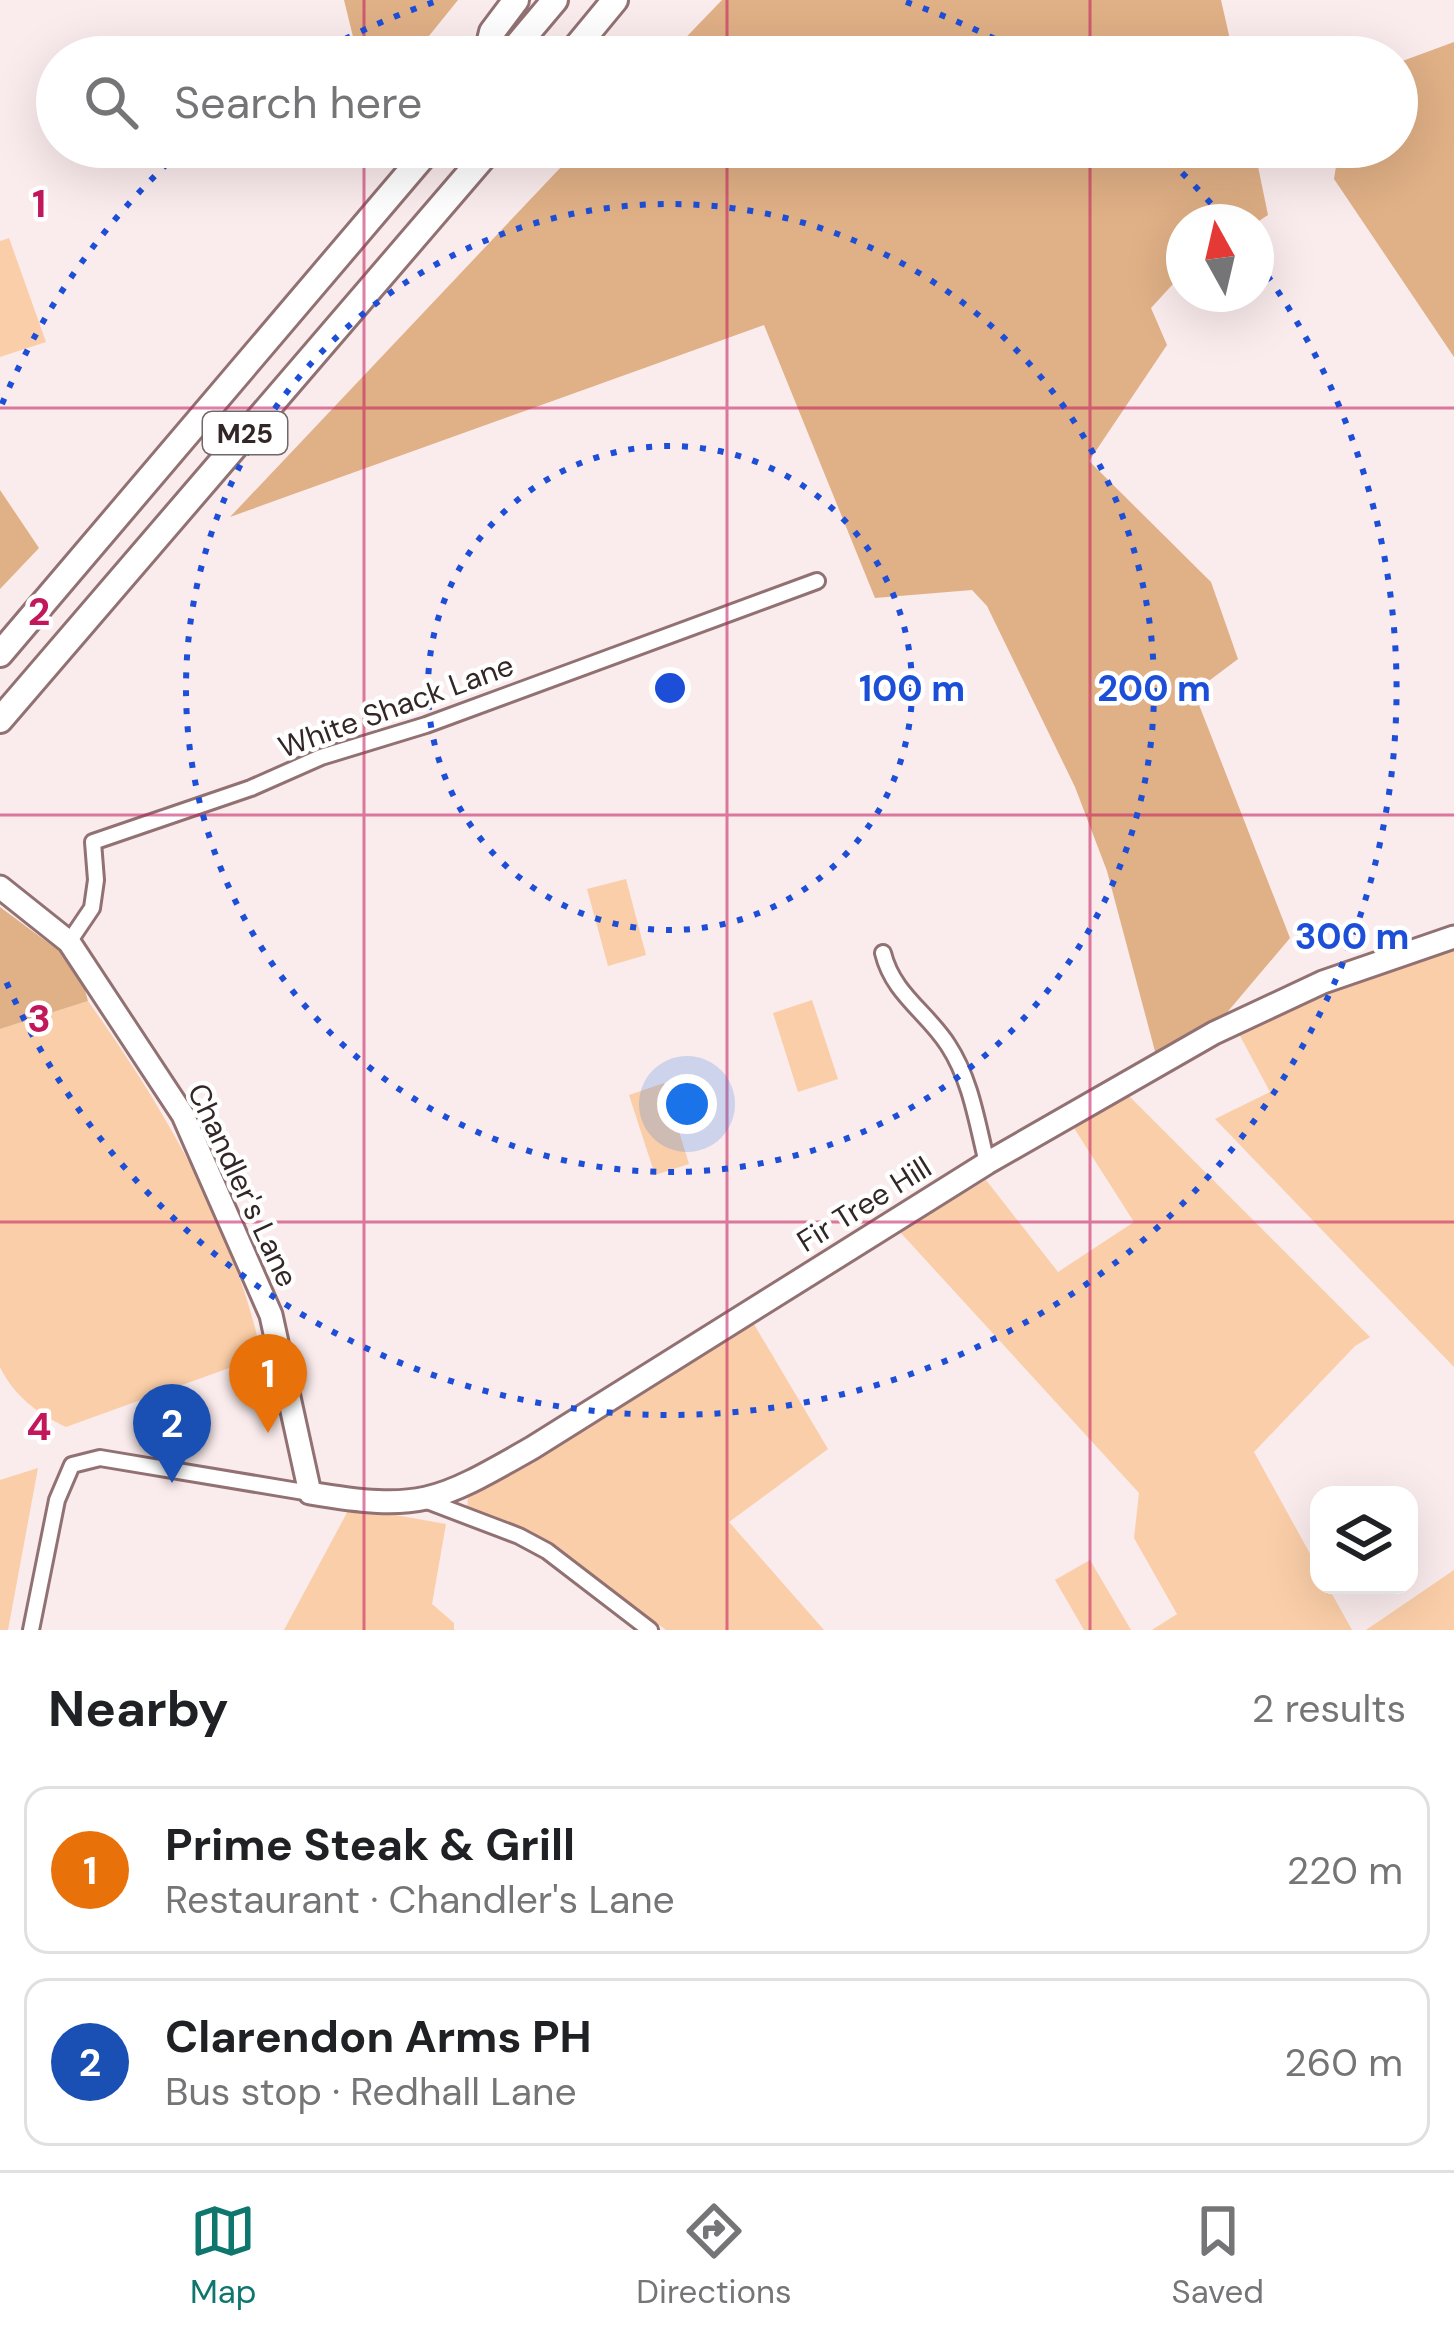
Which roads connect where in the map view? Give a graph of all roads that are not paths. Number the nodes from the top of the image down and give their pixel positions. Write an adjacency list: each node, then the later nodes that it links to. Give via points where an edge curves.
1 (516, 0): 4 (highway)
2 (555, 0): 5 (highway)
3 (615, 0): 6 (highway)
4 (491, 36)
5 (525, 36)
6 (585, 36)
7 (413, 168): 10 (highway, M25)
8 (474, 168): 11 (highway, M25)
9 (817, 580): 14 (street, White Shack Lane, via 93,842 92,908)
10 (0, 653)
11 (0, 720)
12 (0, 887): 14 (street, Chandler's Lane)
13 (1454, 937): 16 (street, Fir Tree Hill, via 1270,1004)
14 (70, 942): 17 (street, Chandler's Lane, via 183,1115 262,1294)
15 (884, 953): 16 (street, via 899,992 955,1055)
16 (987, 1163): 18 (street, Fir Tree Hill, via 532,1448)
17 (310, 1493): 18 (street, Fir Tree Hill); 19 (street, via 100,1458 73,1465 57,1500)
18 (427, 1501): 20 (street, via 547,1551)
19 (31, 1630)
20 (650, 1630)

